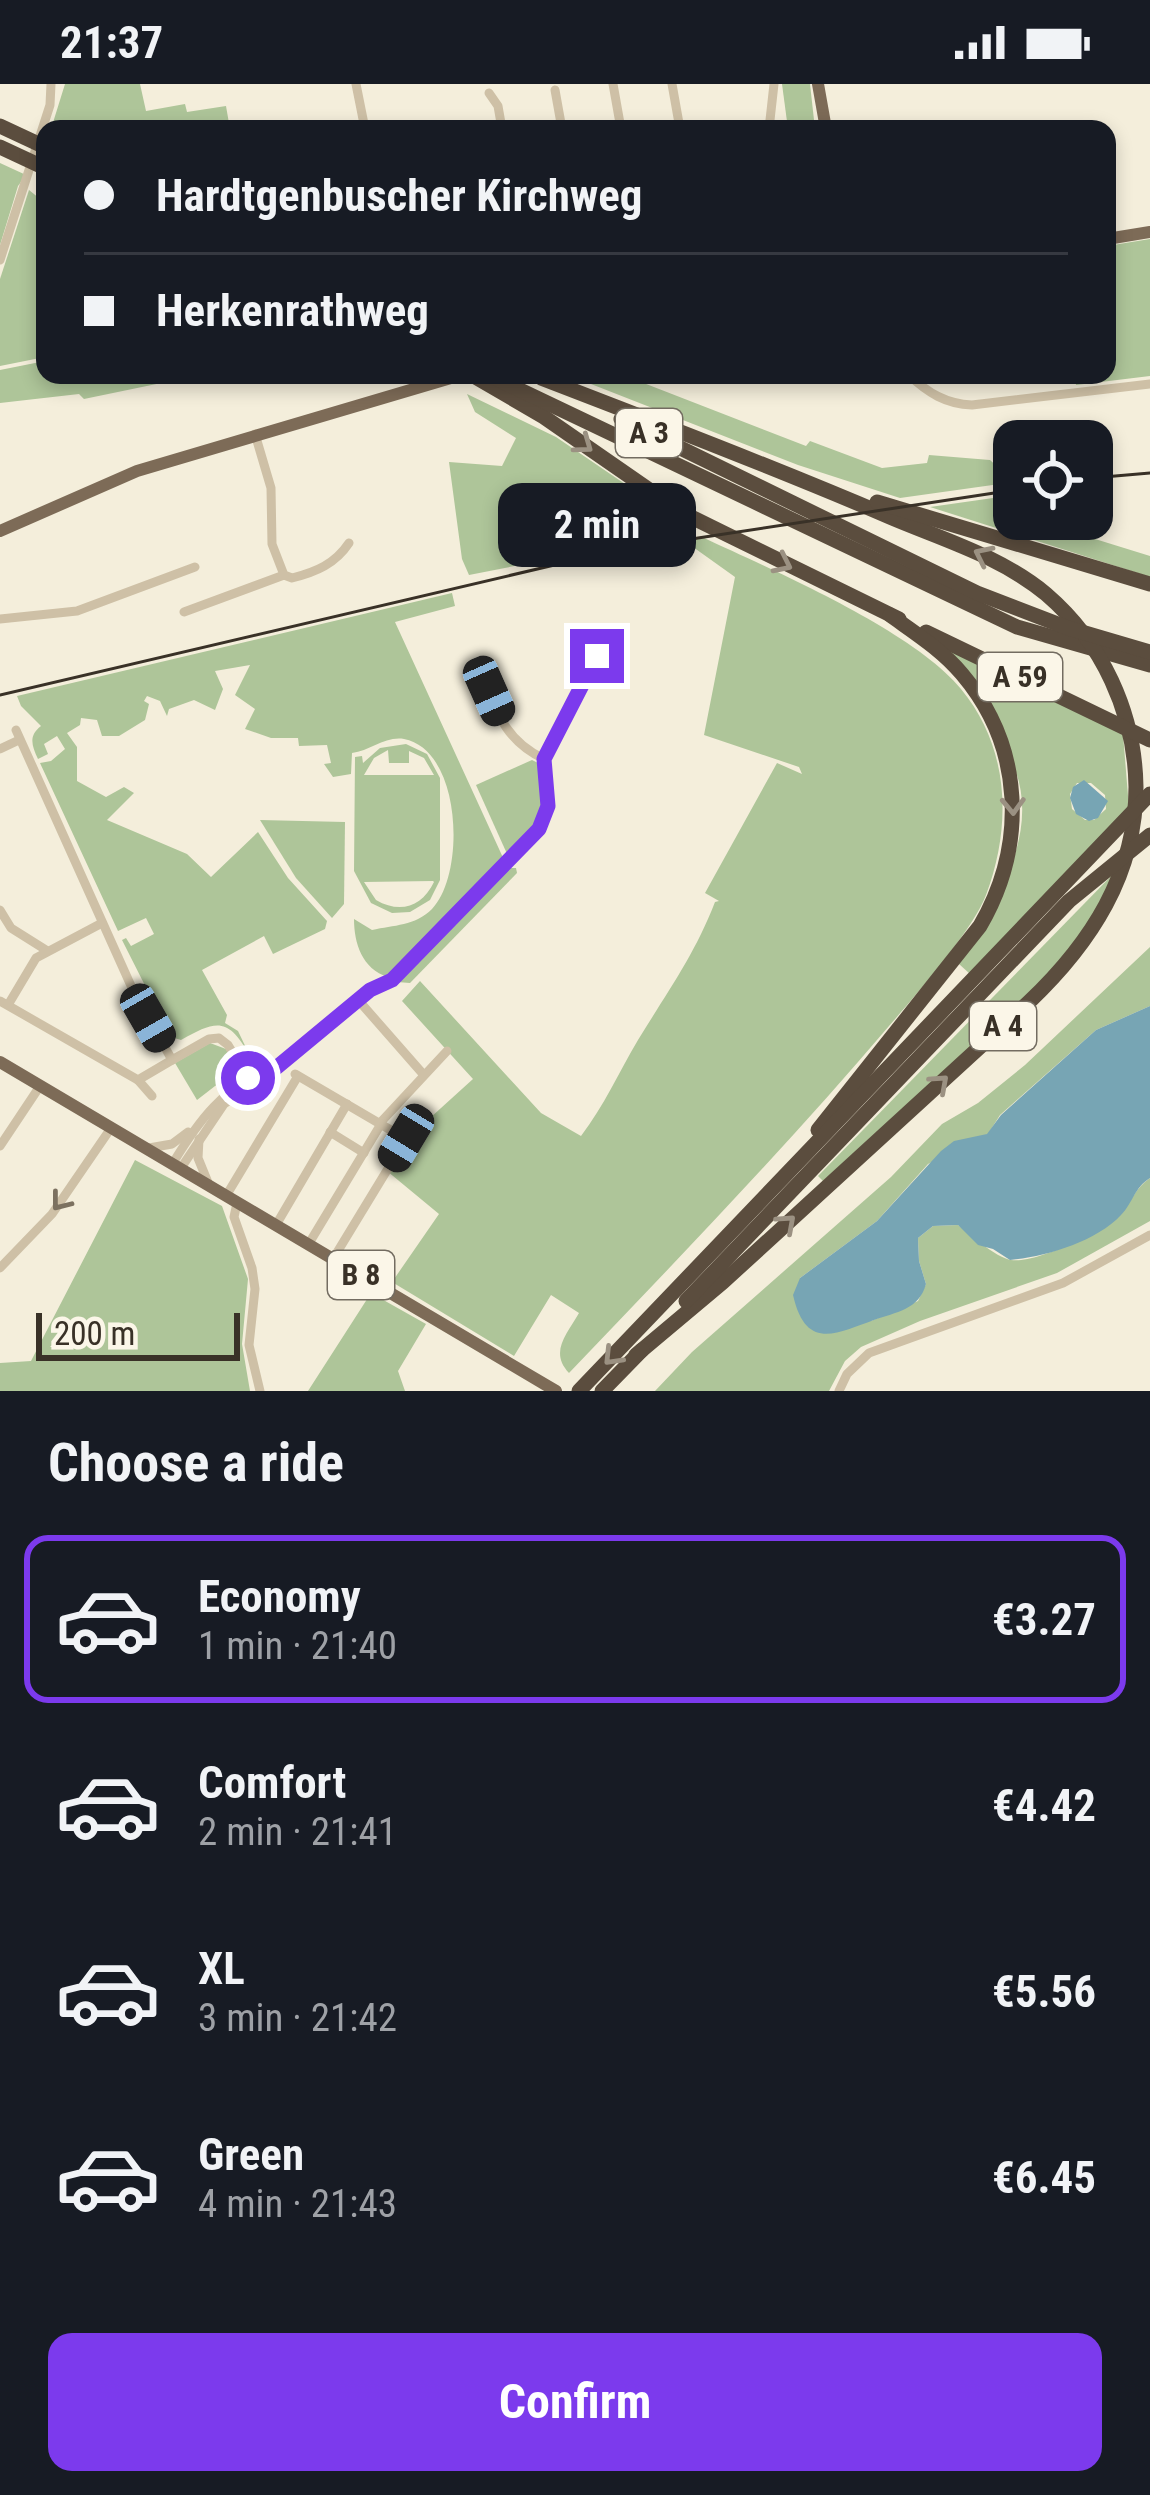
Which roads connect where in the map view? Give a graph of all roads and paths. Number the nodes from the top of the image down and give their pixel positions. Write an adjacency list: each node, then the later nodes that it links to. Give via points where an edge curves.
1 (51, 84): 9 (street)
2 (356, 84): 10 (street)
3 (613, 84): 13 (street)
4 (672, 84): 14 (street)
5 (774, 84): 15 (street)
6 (818, 84): 16 (main road)
7 (555, 90): 12 (street)
8 (488, 93): 11 (street)
9 (45, 120)
10 (362, 120)
11 (500, 120)
12 (560, 120)
13 (620, 120)
14 (678, 120)
15 (770, 120)
16 (823, 120)
17 (0, 126): 18 (highway)
18 (36, 143)
19 (0, 147): 21 (highway)
20 (36, 148): 24 (street)
21 (36, 163)
22 (1150, 232): 23 (main road)
23 (1116, 238)
24 (0, 260)
25 (421, 384): 33 (main road)
26 (426, 384): 33 (main road)
27 (495, 384): 43 (highway, A 4, one-way to 43, via 711,529)
28 (499, 384): 36 (highway, A 3, via 786,517)
29 (550, 384): 36 (highway, A 3)
30 (555, 384): 35 (highway)
31 (920, 384): 32 (street, via 955,404)
32 (1150, 384)
33 (414, 387): 34 (main road)
34 (255, 434): 37 (main road, via 122,476); 40 (street)
35 (873, 506): 41 (highway); 52 (highway, A 4, one-way to 35, via 1126,719 1102,662 1071,619 1005,566)
36 (808, 519): 45 (highway, A 3, via 1004,604); 47 (highway, A 3, via 1018,627)
37 (0, 531)
38 (349, 543): 40 (street, via 327,566)
39 (195, 567): 44 (street, via 77,610)
40 (284, 575): 42 (street)
41 (1150, 584)
42 (184, 612)
43 (890, 615): 49 (highway, A 59); 81 (highway, A 4, one-way to 81, via 961,673 995,725 1014,806 1006,869 991,908 951,966)
44 (0, 619)
45 (1150, 652)
46 (597, 656): 51 (street)
47 (1150, 665)
48 (478, 667): 51 (street, via 509,736)
49 (1150, 740)
50 (0, 749): 55 (street, via 18,735)
51 (544, 759): 57 (street, via 548,806 539,829 408,965)
52 (1143, 795): 81 (highway); 84 (highway, A 4, one-way to 52, via 1041,991 1097,923 1124,866)
53 (1150, 835): 84 (highway, via 1069,901)
54 (0, 910): 56 (street, via 11,928)
55 (102, 923): 56 (street); 60 (street)
56 (46, 950): 58 (street)
57 (358, 1000): 62 (street); 64 (street)
58 (4, 1003): 63 (street)
59 (447, 1051): 62 (street)
60 (172, 1060): 63 (street); 64 (street, via 220,1039)
61 (0, 1062): 65 (main road, B 8)
62 (423, 1074): 68 (street)
63 (139, 1080): 66 (street)
64 (250, 1081): 71 (street)
65 (40, 1086): 69 (main road, B 8); 72 (street)
66 (152, 1096)
67 (347, 1104): 68 (street); 70 (street); 77 (street, via 297,1075)
68 (380, 1124): 74 (street); 82 (street, via 406,1138)
69 (111, 1128): 73 (main road, B 8); 83 (street, one-way to 83, via 52,1214)
70 (330, 1132): 74 (street); 78 (street)
71 (196, 1133): 73 (street); 75 (street); 76 (street)
72 (0, 1146)
73 (146, 1148): 75 (main road, B 8)
74 (364, 1153): 80 (street)
75 (177, 1166): 76 (main road, B 8)
76 (209, 1185): 77 (main road, B 8)
77 (231, 1200): 78 (main road, B 8); 86 (street, via 252,1268 249,1345)
78 (276, 1225): 80 (main road, B 8)
79 (1150, 1235): 89 (street, via 1063,1283 869,1353)
80 (308, 1245): 82 (main road, B 8)
81 (710, 1255): 87 (highway, A 4, one-way to 87)
82 (333, 1259): 85 (main road, B 8)
83 (0, 1268)
84 (636, 1355): 88 (highway, A 4)
85 (553, 1389)
86 (260, 1391)
87 (579, 1391)
88 (602, 1391)
89 (839, 1391)

